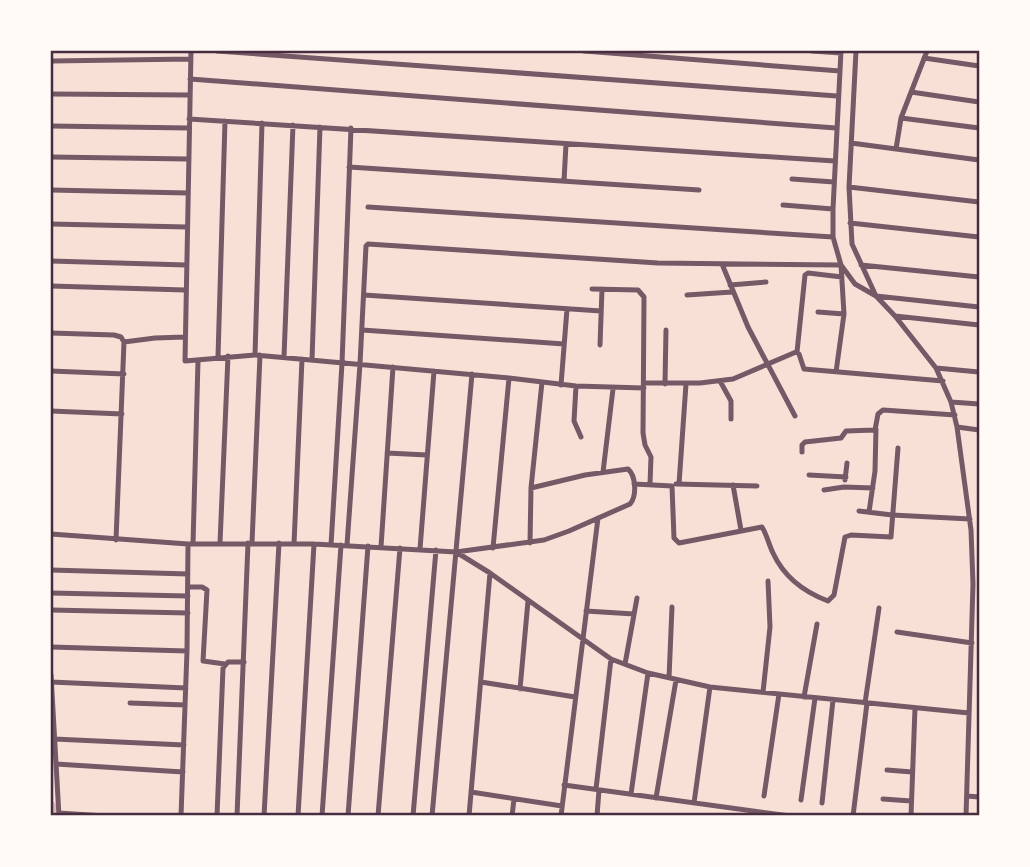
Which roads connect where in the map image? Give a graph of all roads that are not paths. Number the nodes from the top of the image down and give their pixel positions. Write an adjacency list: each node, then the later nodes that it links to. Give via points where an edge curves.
1 (191, 51): 9 (street)
2 (217, 51): 17 (street)
3 (584, 51): 12 (street)
4 (812, 51): 7 (street)
5 (856, 51): 30 (street)
6 (927, 51): 8 (street)
7 (841, 52): 12 (street)
8 (924, 58): 11 (street); 14 (street)
9 (191, 59): 10 (street); 13 (street)
10 (51, 61)
11 (979, 66)
12 (840, 71): 17 (street)
13 (190, 79): 16 (street); 28 (street)
14 (911, 92): 18 (street); 19 (street)
15 (51, 94): 16 (street)
16 (190, 95): 20 (street)
17 (837, 96): 28 (street)
18 (979, 102)
19 (901, 118): 29 (street); 32 (street)
20 (189, 119): 21 (street); 26 (street)
21 (225, 121): 22 (street); 88 (street)
22 (262, 123): 23 (street); 86 (street)
23 (293, 125): 25 (street); 89 (street)
24 (51, 126): 26 (street)
25 (320, 127): 27 (street); 91 (street)
26 (189, 128): 34 (street)
27 (351, 128): 31 (street); 37 (street)
28 (836, 128): 36 (street)
29 (979, 128)
30 (850, 143): 32 (street); 41 (street)
31 (566, 144): 36 (street); 39 (street)
32 (896, 149): 35 (street)
33 (51, 157): 34 (street)
34 (188, 159): 44 (street)
35 (979, 160)
36 (835, 161): 40 (street)
37 (349, 167): 39 (street); 93 (street)
38 (792, 179): 40 (street)
39 (564, 181): 43 (street)
40 (834, 182): 48 (street)
41 (849, 187): 45 (street); 49 (street)
42 (51, 190): 44 (street)
43 (699, 190)
44 (187, 193): 51 (street)
45 (979, 202)
46 (783, 205): 48 (street)
47 (368, 206): 52 (street)
48 (833, 209): 52 (street)
49 (850, 223): 53 (street); 58 (street)
50 (51, 224): 51 (street)
51 (187, 227): 56 (street)
52 (834, 237): 57 (street)
53 (979, 237)
54 (51, 261): 56 (street)
55 (722, 264): 57 (street); 62 (street); 68 (street, via 369,244)
56 (186, 265): 66 (street)
57 (841, 265): 59 (street); 70 (street, via 855,284)
58 (861, 265): 60 (street); 70 (street)
59 (842, 277): 75 (street); 85 (street, via 805,275)
60 (979, 277)
61 (766, 282): 62 (street)
62 (730, 285): 67 (street)
63 (51, 286): 66 (street)
64 (592, 289): 65 (street)
65 (602, 289): 73 (street); 111 (street, via 643,294)
66 (185, 290): 81 (street)
67 (732, 292): 69 (street); 95 (street)
68 (364, 295): 72 (street); 78 (street)
69 (687, 295)
70 (876, 296): 71 (street); 76 (street)
71 (979, 307)
72 (567, 309): 73 (street); 83 (street)
73 (601, 311): 84 (street)
74 (818, 312): 75 (street)
75 (844, 314): 100 (street)
76 (895, 316): 77 (street); 97 (street)
77 (979, 324)
78 (362, 330): 83 (street); 94 (street)
79 (666, 330): 108 (street)
80 (51, 333): 82 (street, via 114,335)
81 (185, 337): 82 (street); 92 (street, via 185,359)
82 (124, 342): 102 (street)
83 (564, 344): 110 (street)
84 (600, 345)
85 (797, 352): 95 (street); 100 (street, via 803,368)
86 (257, 355): 87 (street); 89 (street); 154 (street)
87 (228, 356): 88 (street); 153 (street)
88 (218, 357): 92 (street)
89 (284, 357): 90 (street)
90 (302, 359): 91 (street); 158 (street)
91 (313, 360): 93 (street)
92 (198, 361): 157 (street)
93 (342, 363): 94 (street); 160 (street)
94 (360, 364): 96 (street); 161 (street)
95 (768, 364): 105 (street); 119 (street)
96 (393, 367): 99 (street); 127 (street)
97 (936, 368): 101 (street); 106 (street)
98 (51, 371): 102 (street)
99 (434, 371): 103 (street); 128 (street)
100 (836, 372): 106 (street)
101 (979, 372)
102 (124, 374): 117 (street)
103 (472, 374): 104 (street); 168 (street)
104 (509, 378): 107 (street); 165 (street)
105 (720, 381): 109 (street); 120 (street, via 731,401)
106 (943, 381): 114 (street)
107 (542, 383): 110 (street); 140 (street)
108 (665, 384): 109 (street); 111 (street)
109 (686, 384): 135 (street)
110 (561, 385): 112 (street)
111 (644, 385): 113 (street); 134 (street, via 643,439 651,457)
112 (576, 386): 113 (street); 124 (street, via 575,421)
113 (613, 389): 130 (street)
114 (951, 401): 115 (street); 118 (street)
115 (979, 404)
116 (51, 411): 117 (street)
117 (122, 414): 152 (street)
118 (955, 415): 121 (street); 122 (street, via 883,410)
119 (794, 416)
120 (731, 419)
121 (957, 427): 123 (street); 147 (street)
122 (876, 429): 126 (street, via 805,442); 141 (street)
123 (979, 430)
124 (581, 437)
125 (898, 448): 145 (street)
126 (802, 452)
127 (387, 453): 128 (street); 163 (street)
128 (428, 455): 166 (street)
129 (847, 463): 132 (street)
130 (603, 472): 133 (street, via 628,469); 140 (street)
131 (809, 475): 132 (street)
132 (846, 477): 139 (street)
133 (634, 484): 134 (street); 146 (street, via 631,503)
134 (650, 484): 136 (street)
135 (679, 484): 136 (street); 137 (street)
136 (671, 485): 148 (street, via 677,542)
137 (733, 485): 138 (street); 148 (street)
138 (757, 486)
139 (844, 486): 141 (street); 142 (street)
140 (531, 488): 156 (street)
141 (873, 488): 144 (street)
142 (824, 490)
143 (859, 511): 144 (street)
144 (869, 512): 145 (street)
145 (892, 515): 147 (street); 148 (street, via 889,539 845,537 834,595 828,601 788,576 772,552 764,528)
146 (598, 518): 156 (street); 181 (street)
147 (970, 519): 149 (street)
148 (741, 530)
149 (971, 530): 150 (street); 187 (street)
150 (979, 531)
151 (51, 534): 152 (street)
152 (116, 540): 157 (street)
153 (220, 543): 154 (street); 157 (street)
154 (250, 543): 155 (street); 191 (street)
155 (279, 543): 158 (street); 240 (street)
156 (530, 543): 165 (street)
157 (190, 544): 171 (street)
158 (294, 544): 159 (street)
159 (314, 544): 160 (street); 241 (street)
160 (331, 545): 161 (street)
161 (344, 545): 162 (street); 242 (street)
162 (368, 546): 163 (street); 243 (street)
163 (381, 547): 164 (street)
164 (400, 548): 166 (street); 244 (street)
165 (493, 548): 168 (street)
166 (420, 549): 167 (street)
167 (436, 550): 168 (street); 245 (street)
168 (456, 552): 170 (street); 246 (street)
169 (51, 570): 171 (street)
170 (490, 573): 177 (street); 199 (street)
171 (188, 574): 173 (street)
172 (768, 582): 203 (street, via 771,627)
173 (188, 587): 175 (street); 192 (street, via 207,590 203,661)
174 (51, 593): 175 (street)
175 (188, 596): 182 (street)
176 (637, 598): 183 (street)
177 (528, 601): 186 (street); 202 (street)
178 (673, 607): 196 (street)
179 (879, 608): 210 (street)
180 (51, 610): 182 (street)
181 (586, 611): 183 (street); 186 (street)
182 (188, 613): 189 (street)
183 (634, 614): 193 (street)
184 (817, 624): 206 (street)
185 (897, 632): 187 (street)
186 (582, 638): 190 (street); 205 (street)
187 (972, 643): 213 (street)
188 (51, 648): 189 (street)
189 (187, 652): 201 (street)
190 (611, 659): 193 (street); 221 (street)
191 (244, 662): 192 (street); 239 (street)
192 (225, 664): 238 (street)
193 (625, 664): 194 (street)
194 (649, 673): 196 (street); 223 (street)
195 (51, 675): 198 (street)
196 (669, 678): 197 (street)
197 (676, 680): 200 (street); 227 (street)
198 (51, 682): 201 (street); 214 (street)
199 (481, 682): 202 (street); 222 (street)
200 (710, 687): 203 (street); 232 (street)
201 (186, 688): 211 (street)
202 (520, 688): 205 (street)
203 (764, 692): 204 (street)
204 (779, 694): 206 (street); 224 (street)
205 (575, 697): 220 (street)
206 (804, 697): 207 (street)
207 (815, 698): 208 (street); 230 (street)
208 (833, 700): 210 (street); 233 (street)
209 (130, 703): 211 (street)
210 (866, 703): 212 (street); 252 (street)
211 (186, 705): 215 (street)
212 (915, 708): 213 (street); 219 (street)
213 (969, 713): 225 (street)
214 (53, 735): 215 (street); 216 (street)
215 (184, 745): 218 (street)
216 (56, 764): 218 (street); 235 (street)
217 (887, 770): 219 (street)
218 (183, 772): 237 (street)
219 (912, 772): 231 (street)
220 (564, 785): 221 (street); 234 (street)
221 (597, 790): 223 (street); 250 (street)
222 (471, 792): 228 (street); 247 (street)
223 (631, 794): 227 (street)
224 (764, 796)
225 (967, 796): 226 (street); 254 (street)
226 (979, 797)
227 (656, 798): 232 (street)
228 (514, 799): 234 (street); 248 (street)
229 (884, 799): 231 (street)
230 (801, 800)
231 (911, 801): 253 (street)
232 (694, 803): 251 (street)
233 (822, 803)
234 (562, 806): 249 (street)
235 (59, 815): 236 (street)
236 (106, 816)
237 (181, 816)
238 (217, 816)
239 (237, 816)
240 (264, 816)
241 (298, 816)
242 (322, 816)
243 (348, 816)
244 (378, 816)
245 (413, 816)
246 (432, 816)
247 (469, 816)
248 (512, 816)
249 (561, 816)
250 (597, 816)
251 (787, 816)
252 (853, 816)
253 (911, 816)
254 (966, 816)

